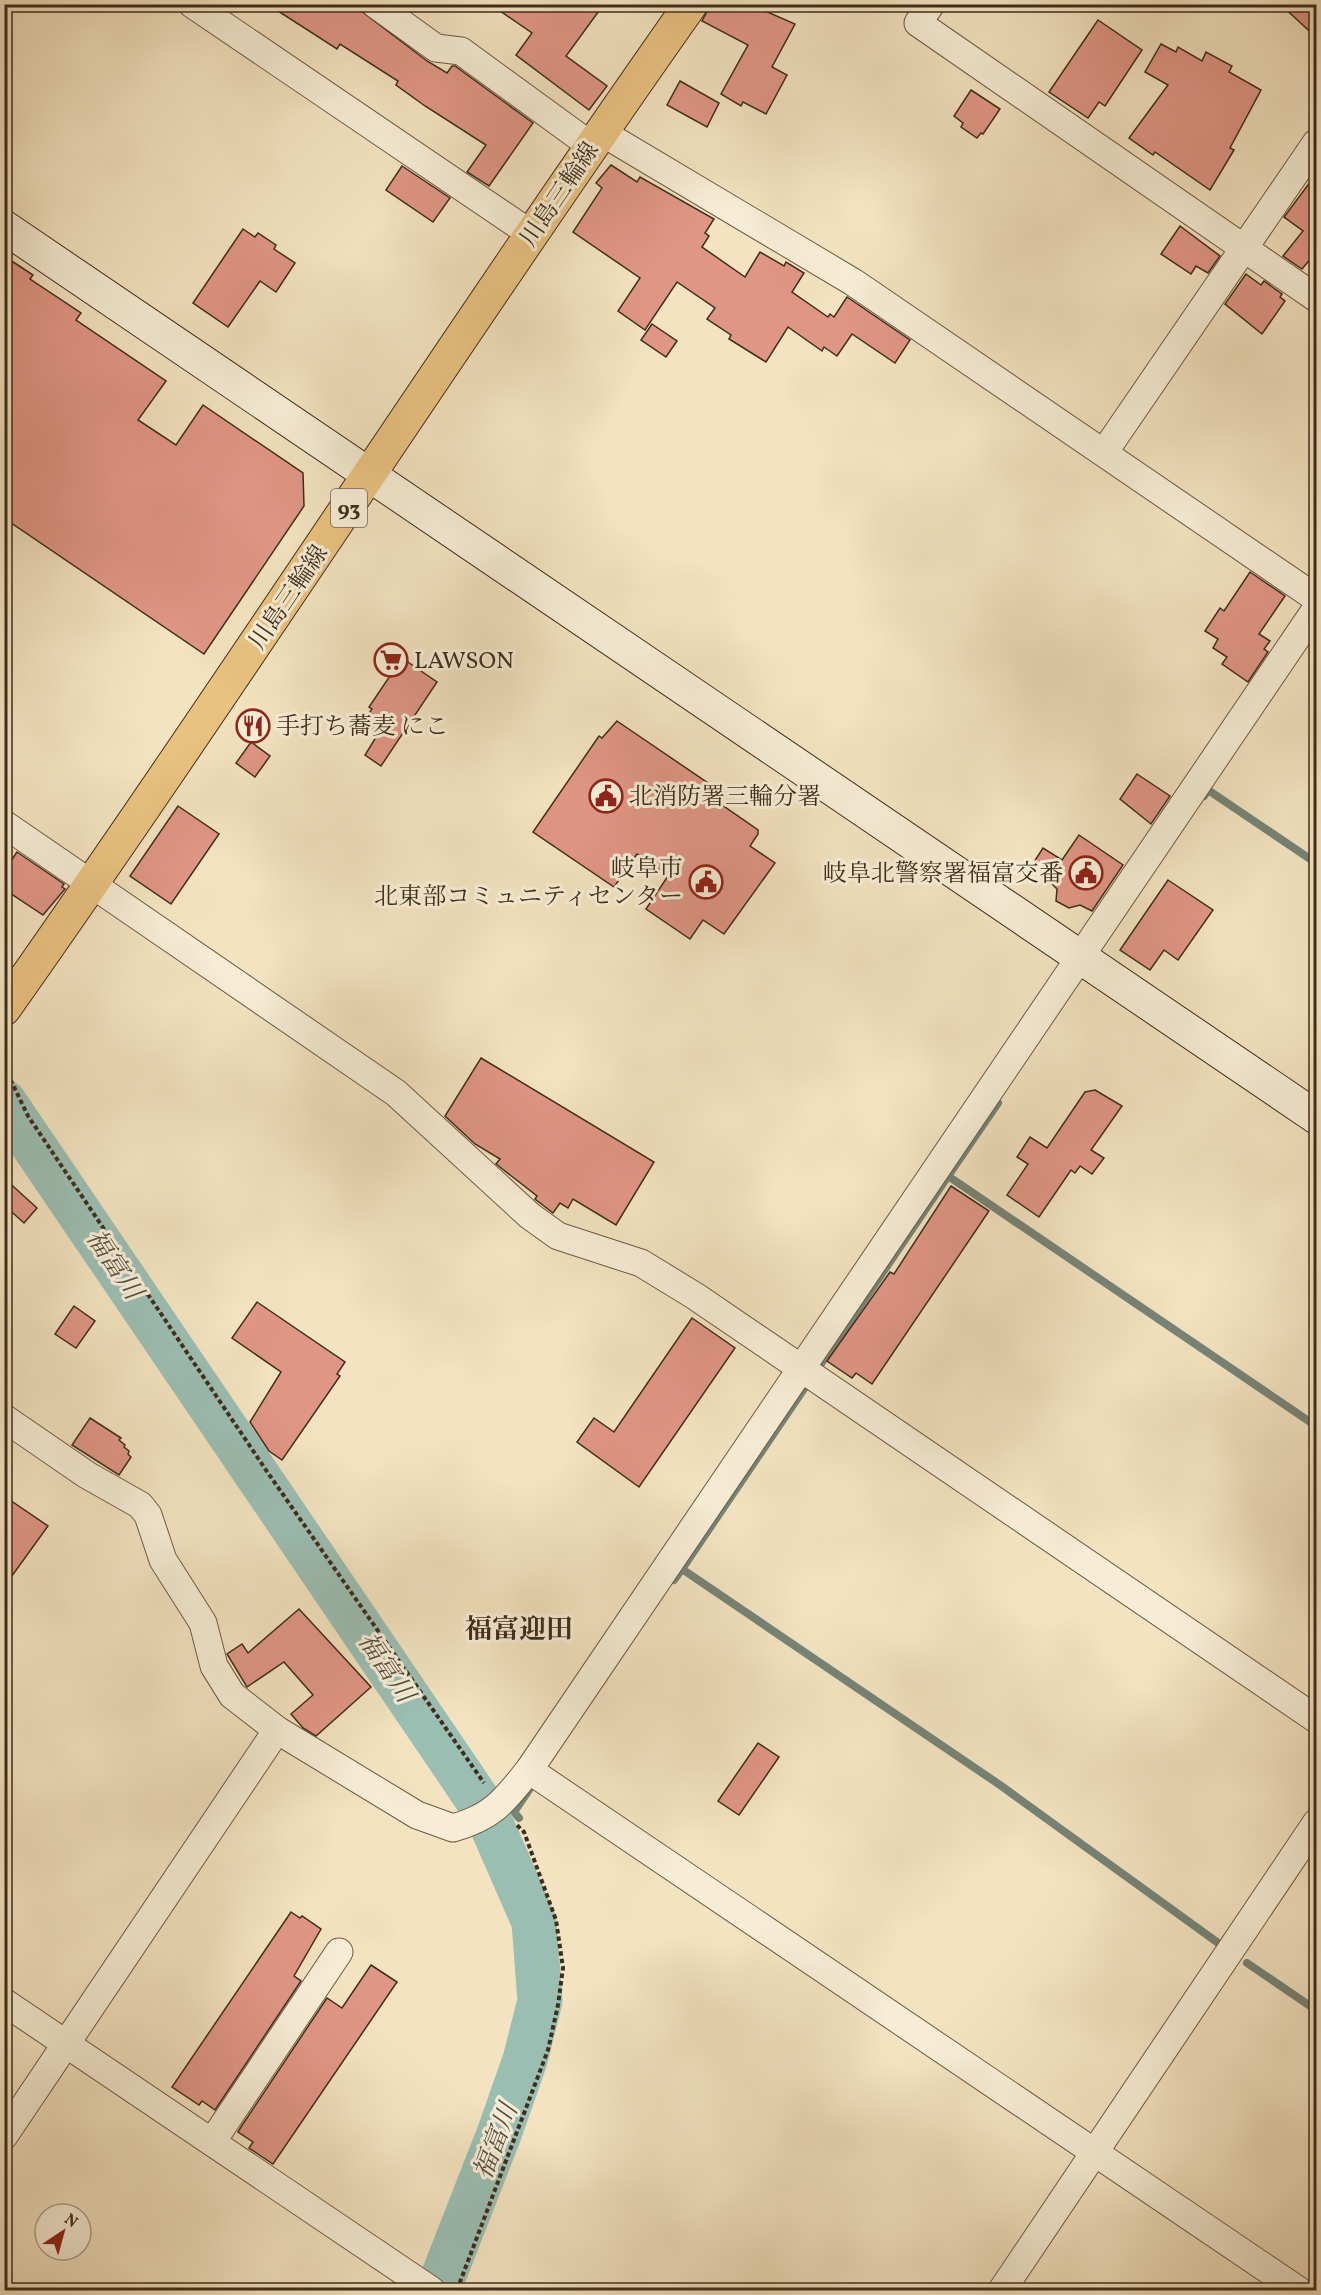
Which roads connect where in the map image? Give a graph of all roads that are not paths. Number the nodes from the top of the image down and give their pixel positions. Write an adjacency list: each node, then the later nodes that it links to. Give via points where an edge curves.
1 (192, 4): 8 (street)
2 (375, 4): 5 (street, via 436,48 461,51)
3 (691, 4): 5 (main road, 川島三輪線 / 93)
4 (931, 4): 9 (street, via 918,23)
5 (596, 139): 8 (main road, 川島三輪線 / 93); 11 (street, via 853,282)
6 (1317, 143): 9 (street)
7 (4, 227): 12 (street)
8 (531, 234): 12 (main road, 川島三輪線 / 93)
9 (1244, 249): 10 (street); 11 (street)
10 (1317, 298)
11 (1106, 451): 13 (street)
12 (371, 475): 16 (main road, 川島三輪線 / 93); 17 (street)
13 (1317, 597)
14 (1317, 609): 17 (street)
15 (4, 824): 16 (street)
16 (93, 884): 18 (main road, 川島三輪線 / 93); 20 (street, via 396,1093 530,1216 558,1236 641,1263)
17 (1081, 958): 19 (street); 20 (street)
18 (4, 1009)
19 (1317, 1117)
20 (809, 1372): 22 (street); 24 (street)
21 (4, 1418): 23 (street, via 140,1505 148,1515 163,1560 203,1623 214,1666 232,1695)
22 (1317, 1719)
23 (277, 1730): 24 (street, via 417,1815 453,1828 496,1809); 28 (street)
24 (535, 1775): 31 (street)
25 (1317, 1823): 31 (street)
26 (339, 1952): 30 (street)
27 (4, 2002): 28 (street)
28 (67, 2044): 29 (street); 30 (street)
29 (4, 2136)
30 (212, 2142): 32 (street)
31 (1096, 2152): 33 (street); 34 (street)
32 (425, 2287)
33 (1002, 2290)
34 (1299, 2290)

